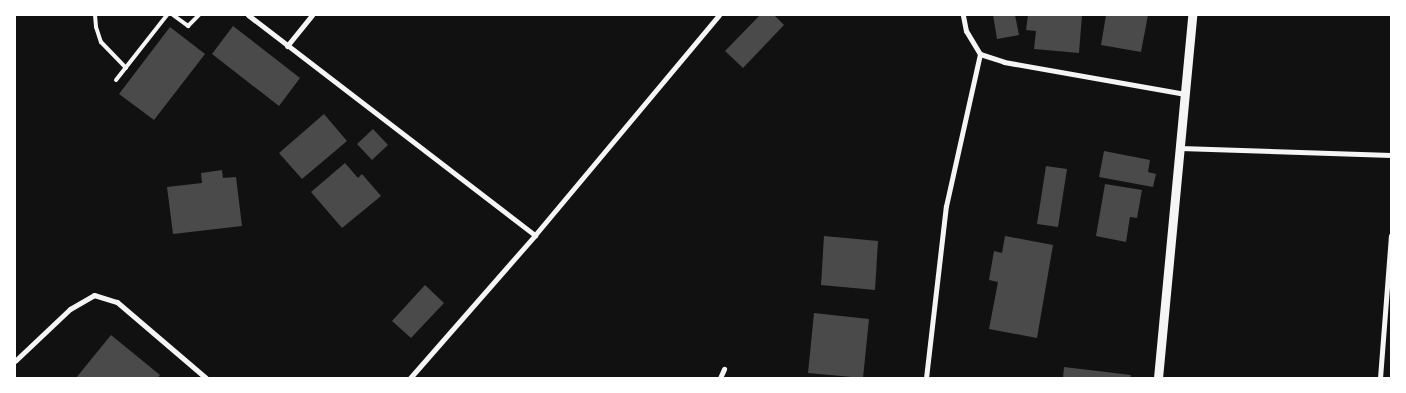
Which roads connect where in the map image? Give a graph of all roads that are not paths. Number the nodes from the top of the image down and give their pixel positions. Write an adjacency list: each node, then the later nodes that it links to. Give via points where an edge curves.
1 (95, 15): 12 (lane, via 101,42)
2 (167, 15): 12 (lane)
3 (173, 15): 4 (lane, via 188,26)
4 (199, 15)
5 (248, 15): 10 (street)
6 (312, 15): 10 (street)
7 (719, 15): 17 (street)
8 (964, 15): 11 (street, via 966,31)
9 (1192, 15): 14 (street)
10 (287, 46): 17 (street)
11 (980, 54): 14 (street, via 1004,62); 24 (street, via 946,206)
12 (126, 68): 13 (lane)
13 (116, 80)
14 (1186, 94): 15 (street)
15 (1180, 148): 16 (street); 25 (street)
16 (1391, 155)
17 (535, 235): 22 (street)
18 (1391, 235): 26 (street)
19 (15, 361): 21 (street, via 70,309 94,295 117,302)
20 (724, 370): 23 (street)
21 (206, 378)
22 (410, 378)
23 (720, 378)
24 (926, 378)
25 (1158, 378)
26 (1380, 378)

